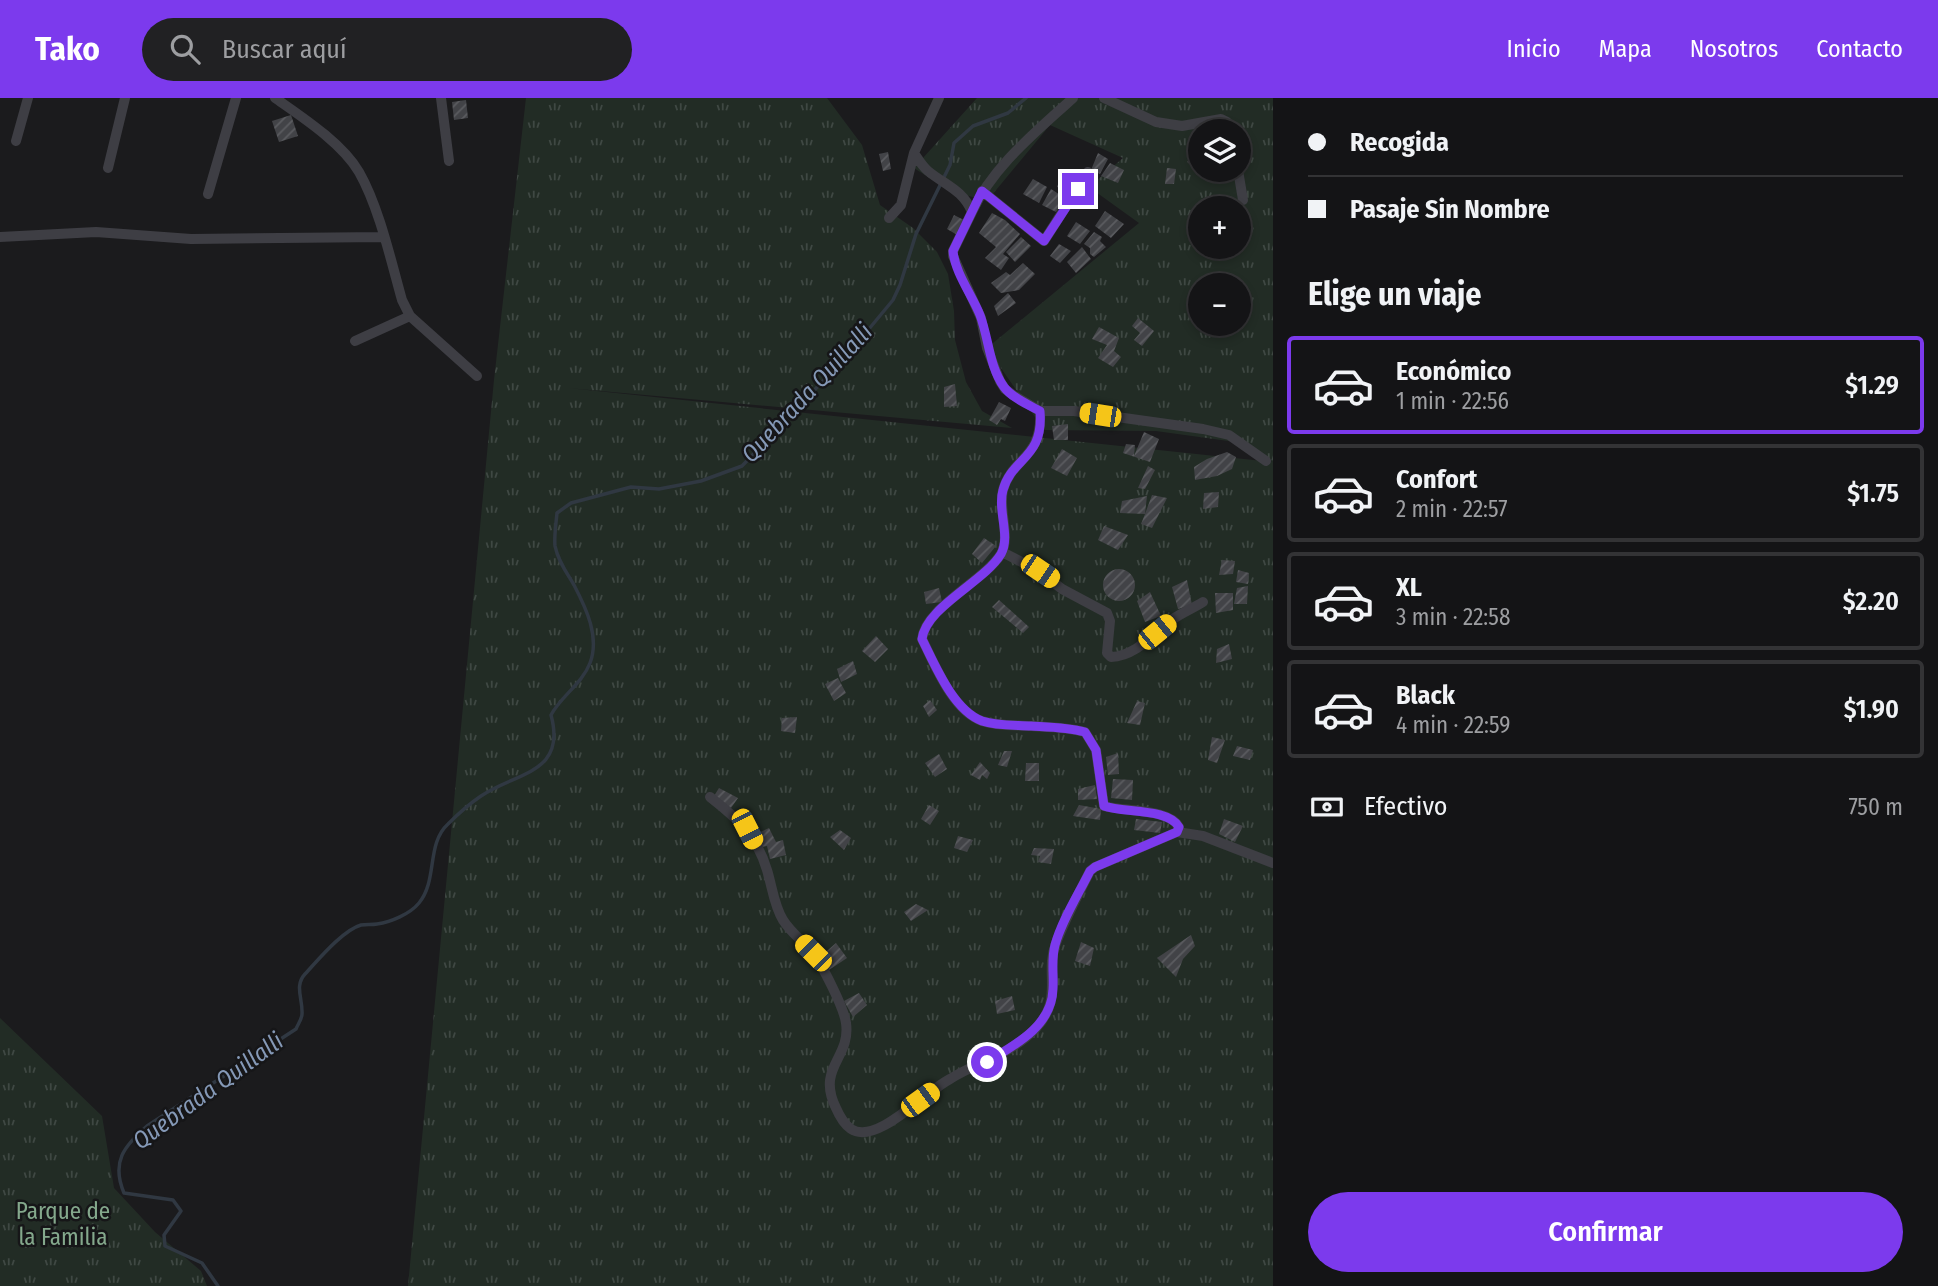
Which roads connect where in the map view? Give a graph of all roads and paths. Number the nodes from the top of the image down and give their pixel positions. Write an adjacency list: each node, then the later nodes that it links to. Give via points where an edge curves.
1 (28, 98): 10 (street)
2 (125, 98): 13 (street)
3 (236, 98): 16 (street)
4 (275, 98): 20 (street, via 313,125 359,170)
5 (441, 98): 12 (street)
6 (939, 98): 11 (street)
7 (1073, 98): 15 (street)
8 (1104, 98): 9 (street, via 1156,122)
9 (1188, 125)
10 (16, 141)
11 (914, 153): 17 (street, via 926,170 957,190); 18 (street, via 901,205)
12 (449, 161)
13 (108, 168)
14 (1088, 172): 15 (street, via 1044,241)
15 (982, 191): 17 (street)
16 (208, 194)
17 (972, 212): 24 (street, via 953,256 981,318 1005,389)
18 (888, 218)
19 (0, 237): 20 (street, via 96,232 191,239)
20 (384, 237): 21 (street)
21 (410, 316): 22 (street); 23 (street)
22 (355, 341)
23 (477, 376)
24 (1040, 411): 25 (street, via 1074,411 1203,429 1229,435); 26 (street, via 1039,439 1002,492)
25 (1266, 461)
26 (1002, 552): 27 (street, via 1107,613 1107,653 1111,657 1140,646 1174,618); 29 (street, via 927,622 923,631 922,639 947,686 968,713 982,721 1085,732 1096,750 1104,806 1158,814 1177,823)
27 (1203, 603)
28 (710, 797): 29 (street, via 747,829 763,855 781,917 813,953 840,1004 845,1039 829,1076 829,1093 840,1118 860,1133 894,1120 950,1078 987,1062 1037,1027 1054,990 1055,945 1090,871)
29 (1177, 832): 30 (street, via 1203,836)
30 (1273, 863)

